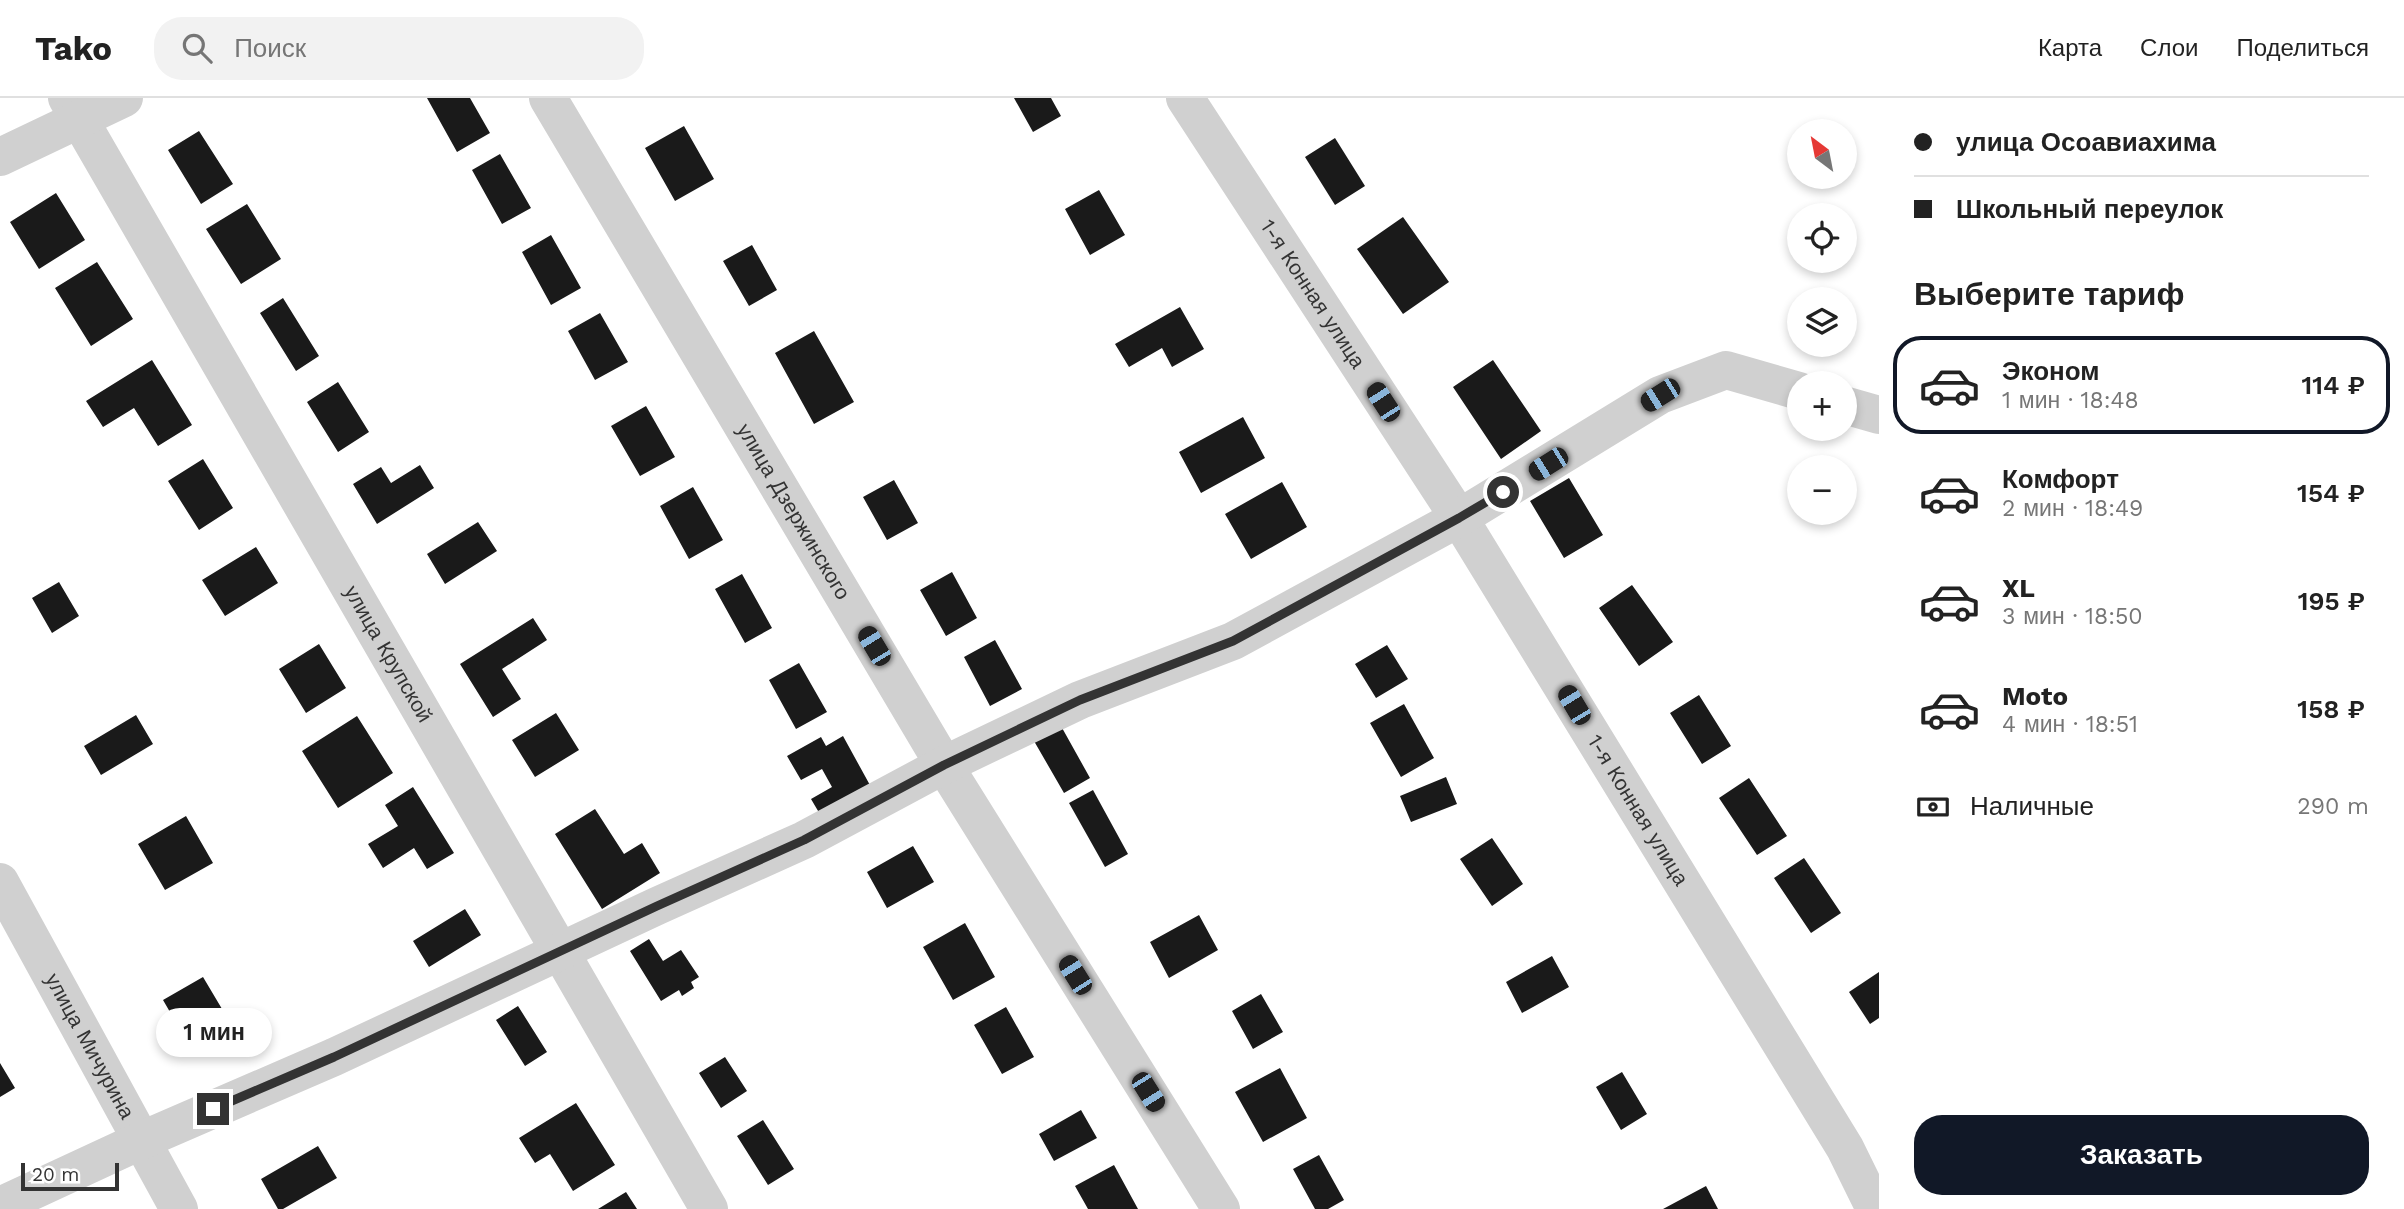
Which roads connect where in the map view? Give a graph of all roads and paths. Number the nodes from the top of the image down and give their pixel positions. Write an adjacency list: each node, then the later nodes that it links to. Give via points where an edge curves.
1 (124, 98): 4 (street)
2 (548, 98): 10 (street, улица Дзержинского)
3 (1185, 98): 9 (street, 1-я Конная улица)
4 (74, 109): 5 (street); 12 (street, улица Крупской)
5 (0, 157)
6 (1787, 388): 9 (street, via 1727,370 1660,395)
7 (1857, 409): 8 (street)
8 (1879, 415)
9 (1459, 518): 10 (street, via 1233,641 1080,700); 18 (street, 1-я Конная улица, via 1845,1148)
10 (944, 765): 12 (street, via 804,840); 17 (street, улица Дзержинского)
11 (0, 882): 13 (street, улица Мичурина)
12 (560, 952): 13 (street); 16 (street, улица Крупской)
13 (140, 1141): 14 (street); 15 (street, улица Мичурина)
14 (0, 1206)
15 (179, 1209)
16 (709, 1209)
17 (1221, 1209)
18 (1875, 1209)

